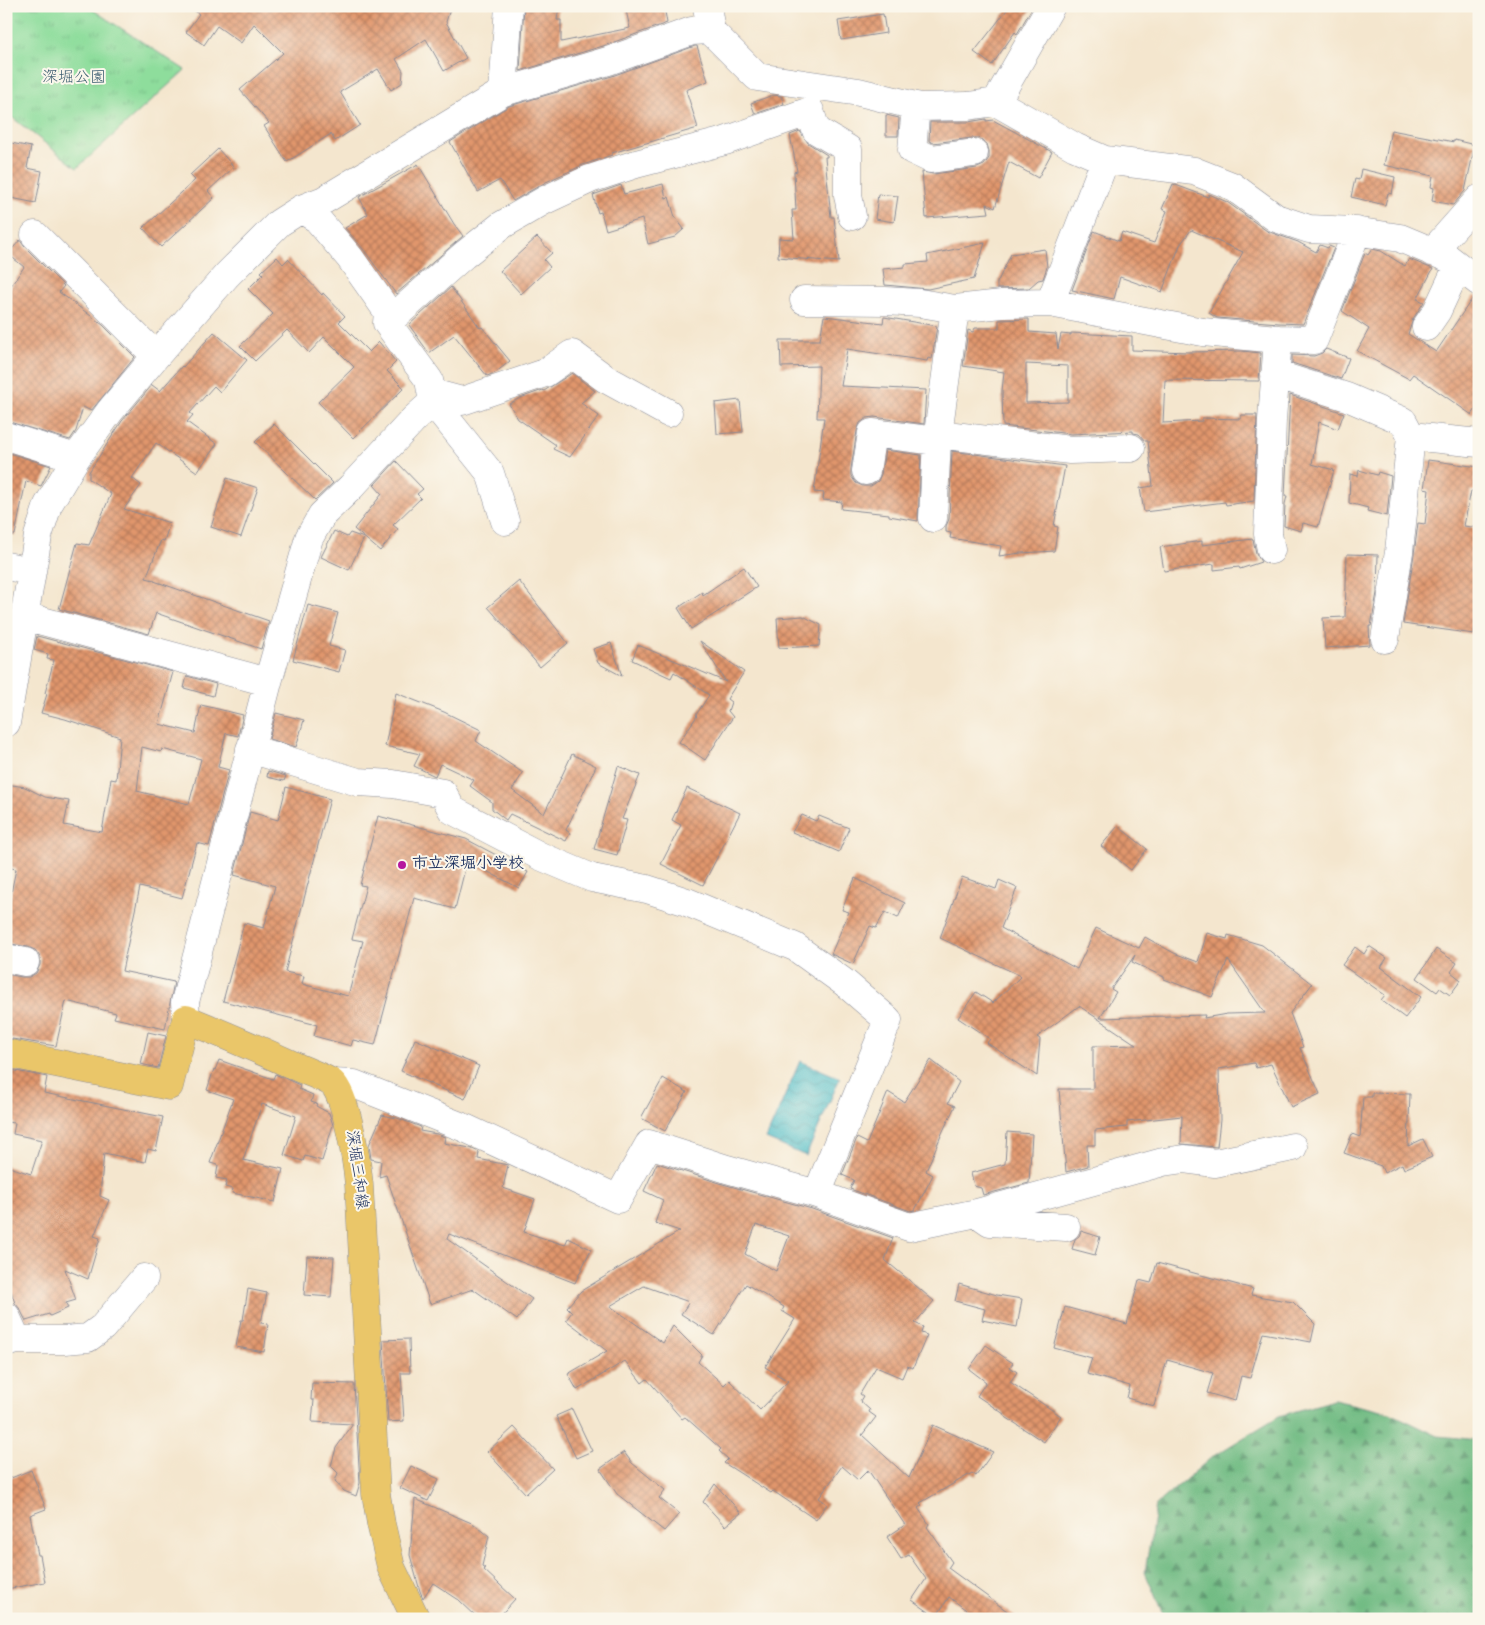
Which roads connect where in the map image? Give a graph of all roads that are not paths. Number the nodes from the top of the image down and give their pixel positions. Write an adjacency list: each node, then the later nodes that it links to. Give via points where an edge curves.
1 (509, 6): 4 (street)
2 (1051, 6): 5 (street)
3 (708, 18): 4 (street, via 692,31 608,61); 6 (street, via 757,77 859,92)
4 (503, 92): 10 (street, via 324,200)
5 (996, 102): 6 (street, via 968,106); 8 (street, via 1075,147)
6 (916, 106): 7 (street, via 912,150 931,159)
7 (974, 153)
8 (1105, 160): 12 (street, via 1194,171 1232,186 1276,218 1309,229); 17 (street)
9 (1479, 199): 14 (street)
10 (301, 209): 19 (street, via 317,219 350,258 388,312); 22 (street, via 279,223 227,275)
11 (852, 216): 19 (street, via 848,195 848,149 816,130 810,111 725,141 590,179 545,200 502,225)
12 (1357, 231): 14 (street, via 1400,238); 21 (street, via 1314,340)
13 (36, 235): 22 (street)
14 (1432, 252): 15 (street, via 1448,258)
15 (1468, 274): 20 (street)
16 (804, 300): 18 (street, via 920,303)
17 (1050, 303): 18 (street, via 1002,304); 21 (street, via 1203,332)
18 (955, 310): 28 (street)
19 (387, 323): 24 (street, via 429,380)
20 (1426, 327)
21 (1278, 339): 23 (street)
22 (156, 356): 31 (street)
23 (1275, 374): 27 (street, via 1347,397 1404,421); 35 (street, via 1268,534)
24 (433, 397): 25 (street, via 462,401 546,373 572,354 606,379); 34 (street, via 490,473); 39 (street, via 322,515 309,538)
25 (668, 413)
26 (6, 436): 31 (street)
27 (1411, 436): 29 (street); 38 (street, via 1399,552)
28 (938, 437): 30 (street, via 1070,450); 32 (street, via 872,433); 33 (street)
29 (1479, 443)
30 (1131, 448)
31 (76, 458): 36 (street, via 48,504 38,536)
32 (866, 472)
33 (932, 518)
34 (506, 521)
35 (1271, 550)
36 (19, 568): 37 (street)
37 (24, 616): 39 (street); 40 (street)
38 (1385, 640)
39 (268, 682): 41 (street)
40 (7, 712)
41 (250, 749): 42 (street, via 185,1002); 46 (street, via 358,782 393,784 443,793 452,810 540,856 592,878 647,889 734,920 795,947 845,983 888,1020)
42 (186, 1019): 43 (main road, via 168,1086); 44 (main road)
43 (6, 1053)
44 (332, 1083): 46 (street, via 354,1084 464,1128 618,1199 649,1144); 52 (main road, 深堀三和線, via 348,1122 359,1185 378,1503 392,1567)
45 (1293, 1147): 47 (street, via 1214,1163 1184,1159 1163,1162)
46 (817, 1194): 47 (street, via 909,1227)
47 (977, 1213): 48 (street, via 990,1222)
48 (1066, 1227)
49 (144, 1278): 51 (street, via 103,1327 88,1338)
50 (6, 1316): 51 (street)
51 (12, 1342)
52 (416, 1619)

